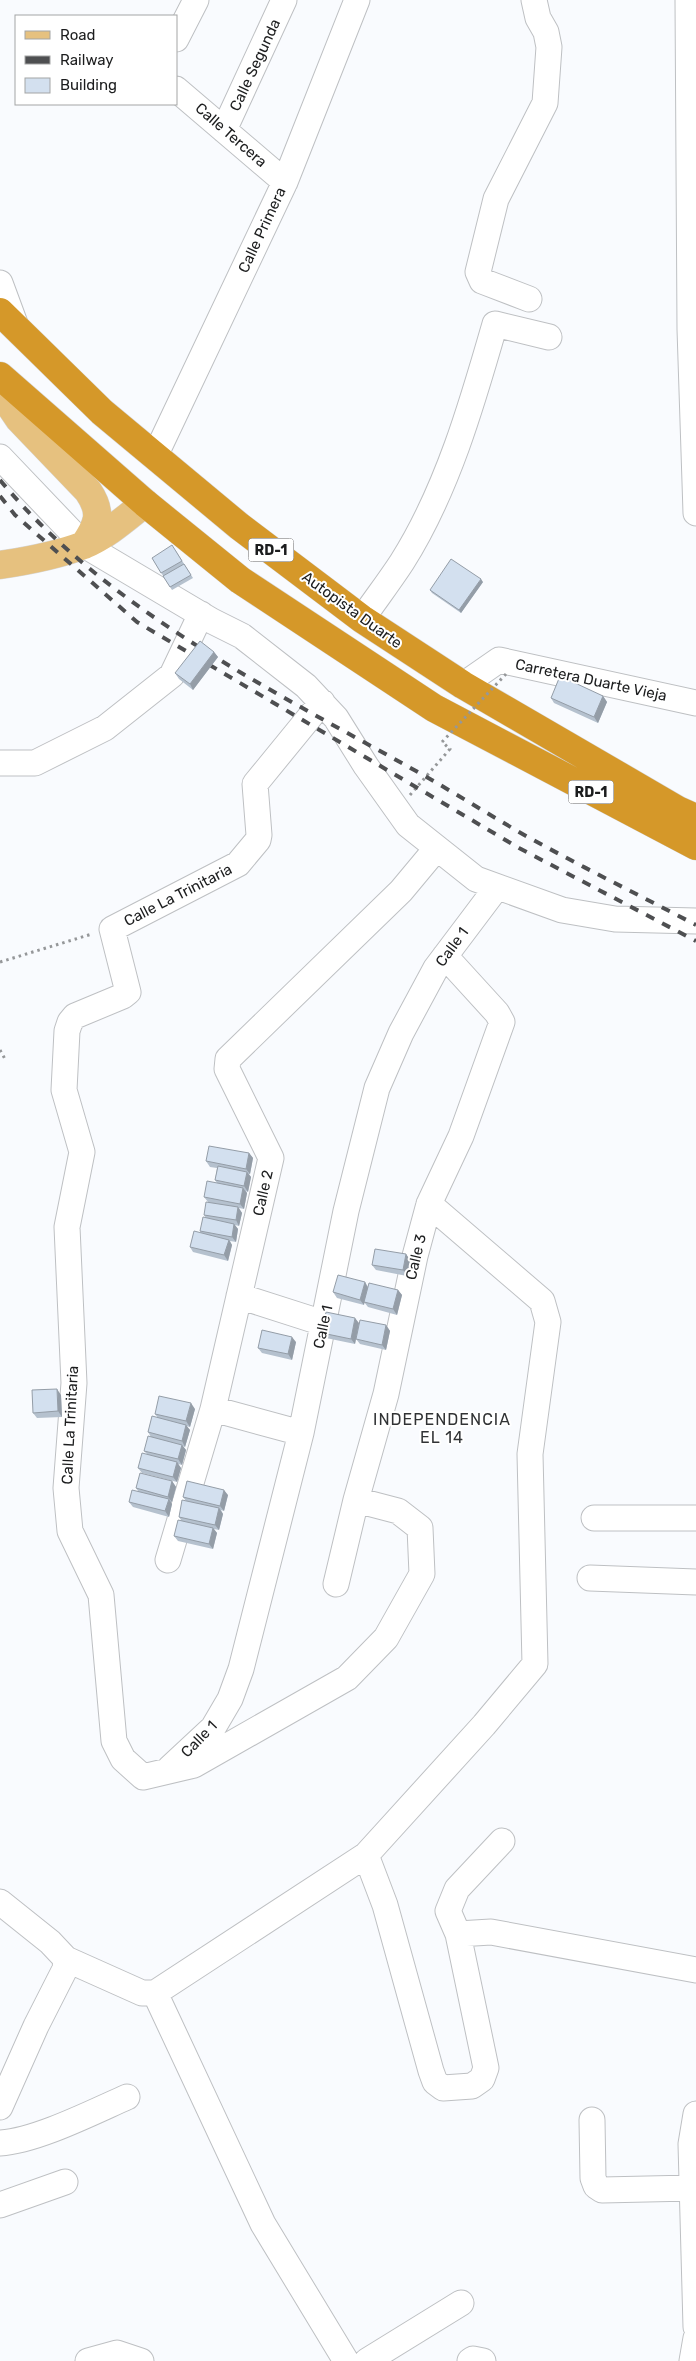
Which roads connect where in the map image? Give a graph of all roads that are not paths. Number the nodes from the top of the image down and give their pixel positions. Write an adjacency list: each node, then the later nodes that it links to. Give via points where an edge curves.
1 (196, 0): 6 (street)
2 (284, 0): 8 (street, Calle Segunda)
3 (357, 0): 9 (street, Calle Primera)
4 (534, 0): 11 (street, via 549,46 545,103 496,199 478,272 482,281)
5 (688, 0): 21 (street, via 690,329)
6 (178, 35)
7 (178, 90): 8 (street, Calle Tercera)
8 (224, 130): 9 (street, Calle Tercera)
9 (285, 182): 18 (street, Calle Primera)
10 (0, 283): 13 (street)
11 (503, 289): 12 (street); 14 (street)
12 (528, 299)
13 (9, 320): 18 (highway, Autopista Duarte / RD-1, via 80,392)
14 (496, 324): 15 (street); 25 (street, via 459,443 432,506 402,561)
15 (549, 337)
16 (0, 376): 20 (highway, RD-1)
17 (0, 391): 22 (main road, via 20,419 96,503 97,525)
18 (155, 456): 25 (highway, Autopista Duarte / RD-1, via 239,526)
19 (0, 457): 22 (street)
20 (145, 503): 22 (main road, via 120,524); 31 (highway, RD-1, via 240,580 434,708)
21 (696, 512)
22 (84, 545): 23 (main road); 24 (street)
23 (0, 565)
24 (201, 614): 27 (street, via 242,636); 29 (street, via 172,675 105,728 35,763)
25 (362, 619): 26 (highway, Autopista Duarte / RD-1)
26 (464, 686): 28 (street, Carretera Duarte Vieja, via 498,660); 30 (highway, Autopista Duarte / RD-1)
27 (322, 702): 32 (street, via 336,718 396,810); 48 (street, Calle La Trinitaria, via 255,784 258,840 238,864 112,929 128,992 75,1016 67,1031 64,1090 82,1152 67,1227 74,1383 66,1488 70,1531 101,1595 114,1741 122,1759 143,1777)
28 (696, 702)
29 (0, 763)
30 (696, 818)
31 (696, 846)
32 (436, 849): 33 (street, via 476,879); 37 (street, Calle 2, via 401,891 228,1059 227,1069 271,1158)
33 (497, 887): 34 (street, via 562,910 615,919); 35 (street, Calle 1)
34 (696, 921)
35 (445, 956): 36 (street, Calle 3, via 502,1022 461,1136); 38 (street, Calle 1, via 401,1033 377,1088 346,1211)
36 (429, 1204): 41 (street, Calle 3, via 386,1394); 50 (street, via 542,1301 548,1322 530,1454 535,1664)
37 (239, 1296): 38 (street); 39 (street, Calle 2)
38 (323, 1323): 40 (street, Calle 1)
39 (213, 1409): 40 (street); 44 (street, Calle 2)
40 (301, 1433): 48 (street, Calle 1, via 230,1699 213,1728)
41 (356, 1500): 47 (street, Calle 3); 48 (street, Calle La Trinitaria, via 398,1511 420,1528 422,1574 386,1638 347,1678 194,1765)
42 (594, 1518): 43 (street)
43 (696, 1518)
44 (168, 1560)
45 (590, 1578): 46 (street)
46 (696, 1582)
47 (336, 1584)
48 (167, 1771)
49 (502, 1841): 52 (street, via 457,1889 448,1911)
50 (366, 1855): 52 (street, via 385,1905 431,2071 435,2082 443,2088 472,2086 482,2080 486,2068); 55 (street)
51 (0, 1902): 53 (street)
52 (458, 1934): 54 (street, via 490,1932)
53 (58, 1950): 55 (street, via 142,1993); 57 (street, via 64,1969)
54 (696, 1970)
55 (155, 1993): 69 (street, via 263,2224)
56 (127, 2097): 60 (street, via 57,2127)
57 (0, 2107)
58 (696, 2114): 62 (street)
59 (592, 2120): 62 (street, via 593,2178 596,2186 602,2190)
60 (0, 2143)
61 (65, 2182): 63 (street)
62 (692, 2188): 65 (street)
63 (0, 2205)
64 (461, 2303): 70 (street)
65 (696, 2327)
66 (696, 2338): 73 (street)
67 (88, 2361): 68 (street, via 118,2353)
68 (141, 2361)
69 (346, 2361)
70 (367, 2361)
71 (470, 2361): 72 (street)
72 (483, 2361)
73 (692, 2361)

